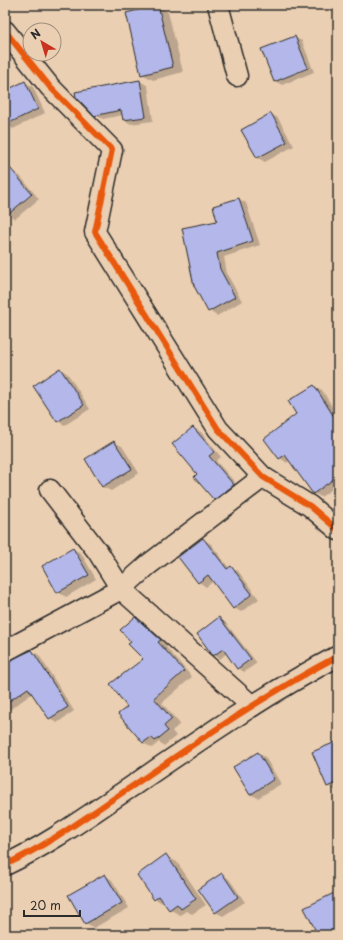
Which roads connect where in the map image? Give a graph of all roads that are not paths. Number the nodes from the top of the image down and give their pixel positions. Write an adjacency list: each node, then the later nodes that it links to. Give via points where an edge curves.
1 (218, 5): 3 (street)
2 (5, 31): 4 (street, via 50,87 112,150 95,232 218,429)
3 (237, 76)
4 (262, 477): 6 (street, via 310,506); 7 (street)
5 (50, 490): 7 (street, via 98,552)
6 (338, 530)
7 (121, 589): 8 (street); 10 (street)
8 (5, 651)
9 (338, 656): 10 (street)
10 (252, 706): 11 (street, via 64,832)
11 (5, 866)

